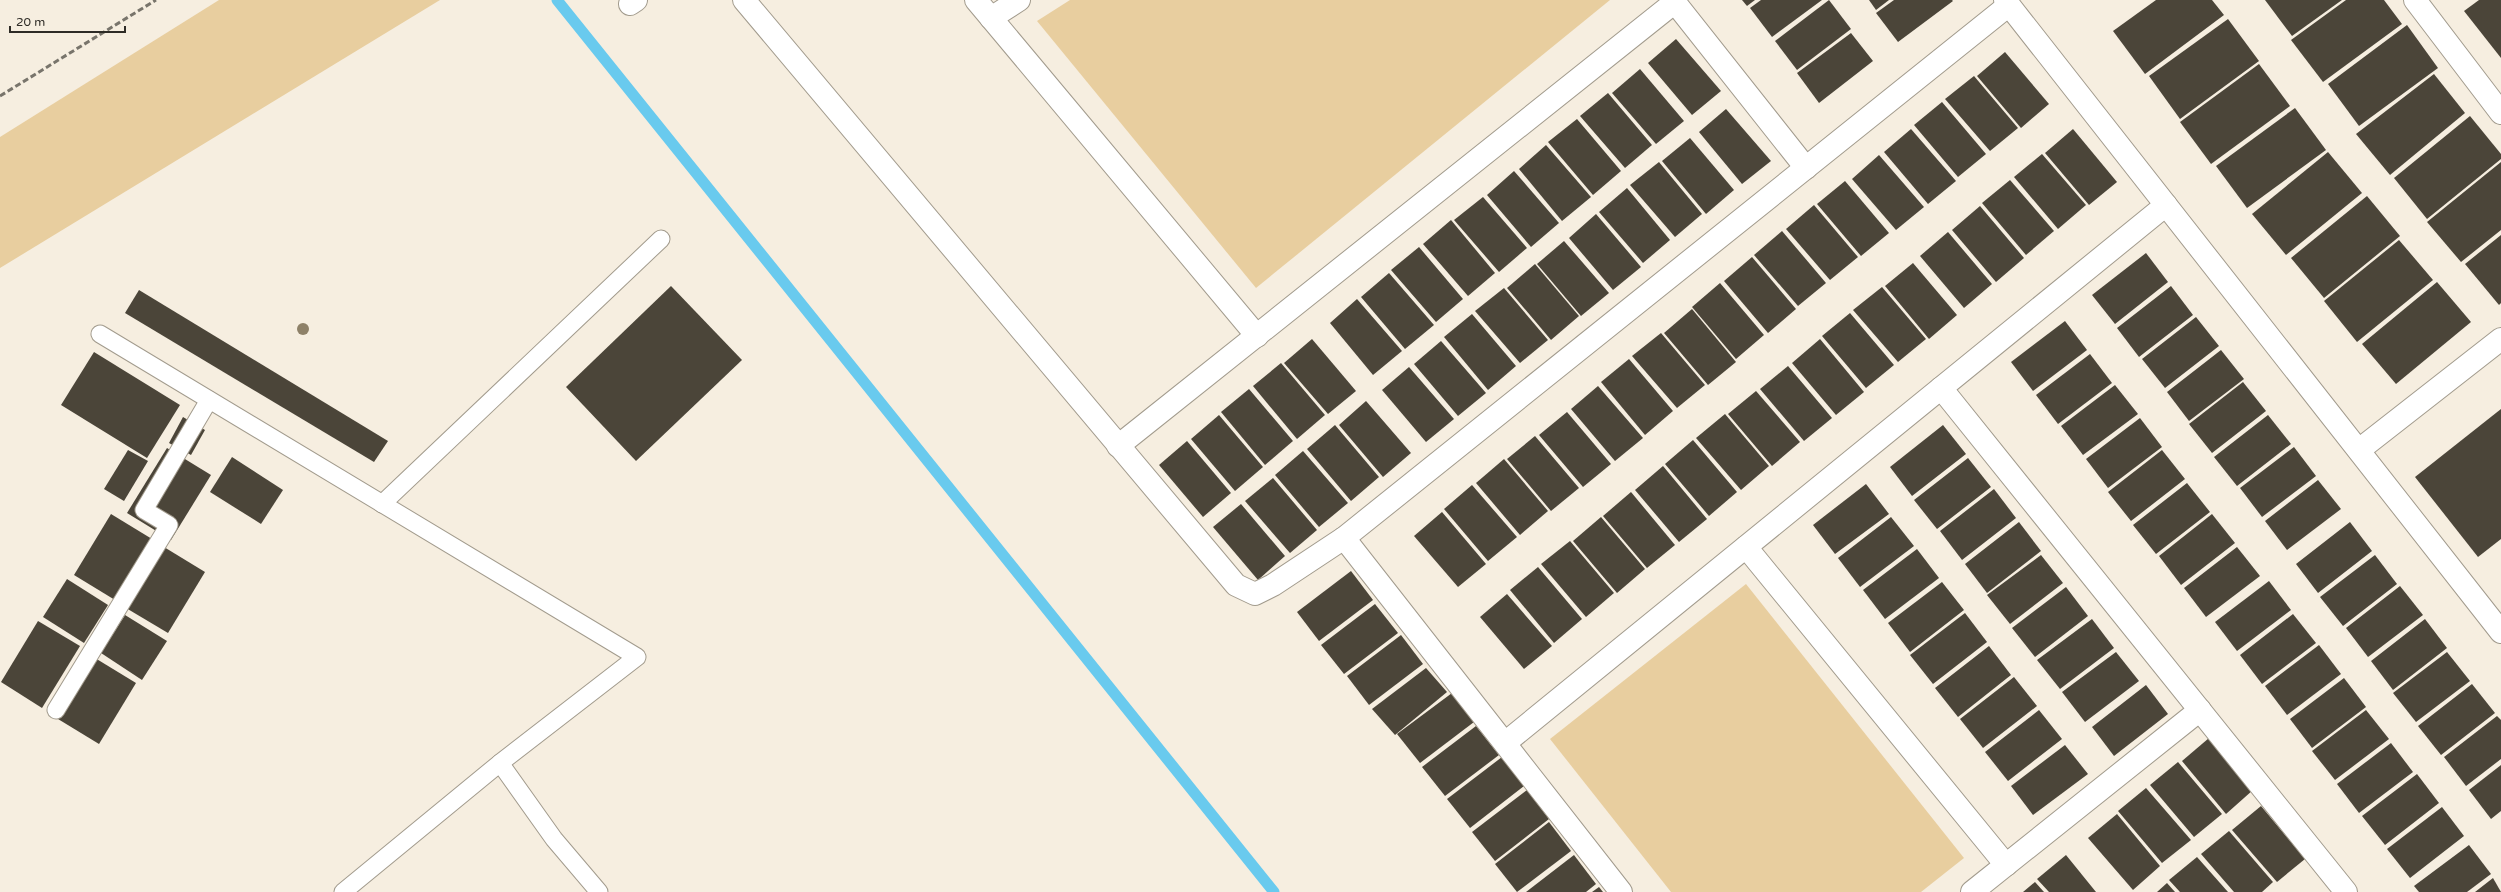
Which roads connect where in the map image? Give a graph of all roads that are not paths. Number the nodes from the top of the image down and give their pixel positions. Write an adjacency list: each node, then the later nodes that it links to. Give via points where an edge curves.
1 (744, 0): 17 (street)
2 (976, 0): 7 (street)
3 (1019, 0): 7 (street)
4 (2415, 0): 8 (street)
5 (1674, 1): 9 (street); 13 (street)
6 (2007, 2): 9 (street); 10 (street)
7 (991, 18): 13 (street)
8 (2501, 112)
9 (1806, 168): 20 (street)
10 (2166, 205): 15 (street); 18 (street)
11 (661, 239): 19 (lane)
12 (100, 334): 16 (lane)
13 (1257, 336): 17 (street)
14 (2501, 339): 18 (street)
15 (1941, 388): 21 (street); 24 (street)
16 (208, 400): 19 (lane); 23 (lane, via 144,510 168,525)
17 (1118, 446): 20 (street, via 1236,585 1255,594 1273,586)
18 (2359, 450): 22 (street)
19 (382, 504): 26 (lane, via 637,657)
20 (1344, 538): 25 (street)
21 (1746, 547): 25 (street); 27 (street)
22 (2501, 632)
23 (56, 710)
24 (2200, 710): 27 (street); 28 (street)
25 (1505, 743): 31 (street)
26 (500, 763): 29 (lane); 30 (lane, via 554,839)
27 (2006, 865): 32 (street)
28 (2338, 889)
29 (343, 892)
30 (599, 892)
31 (1621, 892)
32 (1972, 892)

